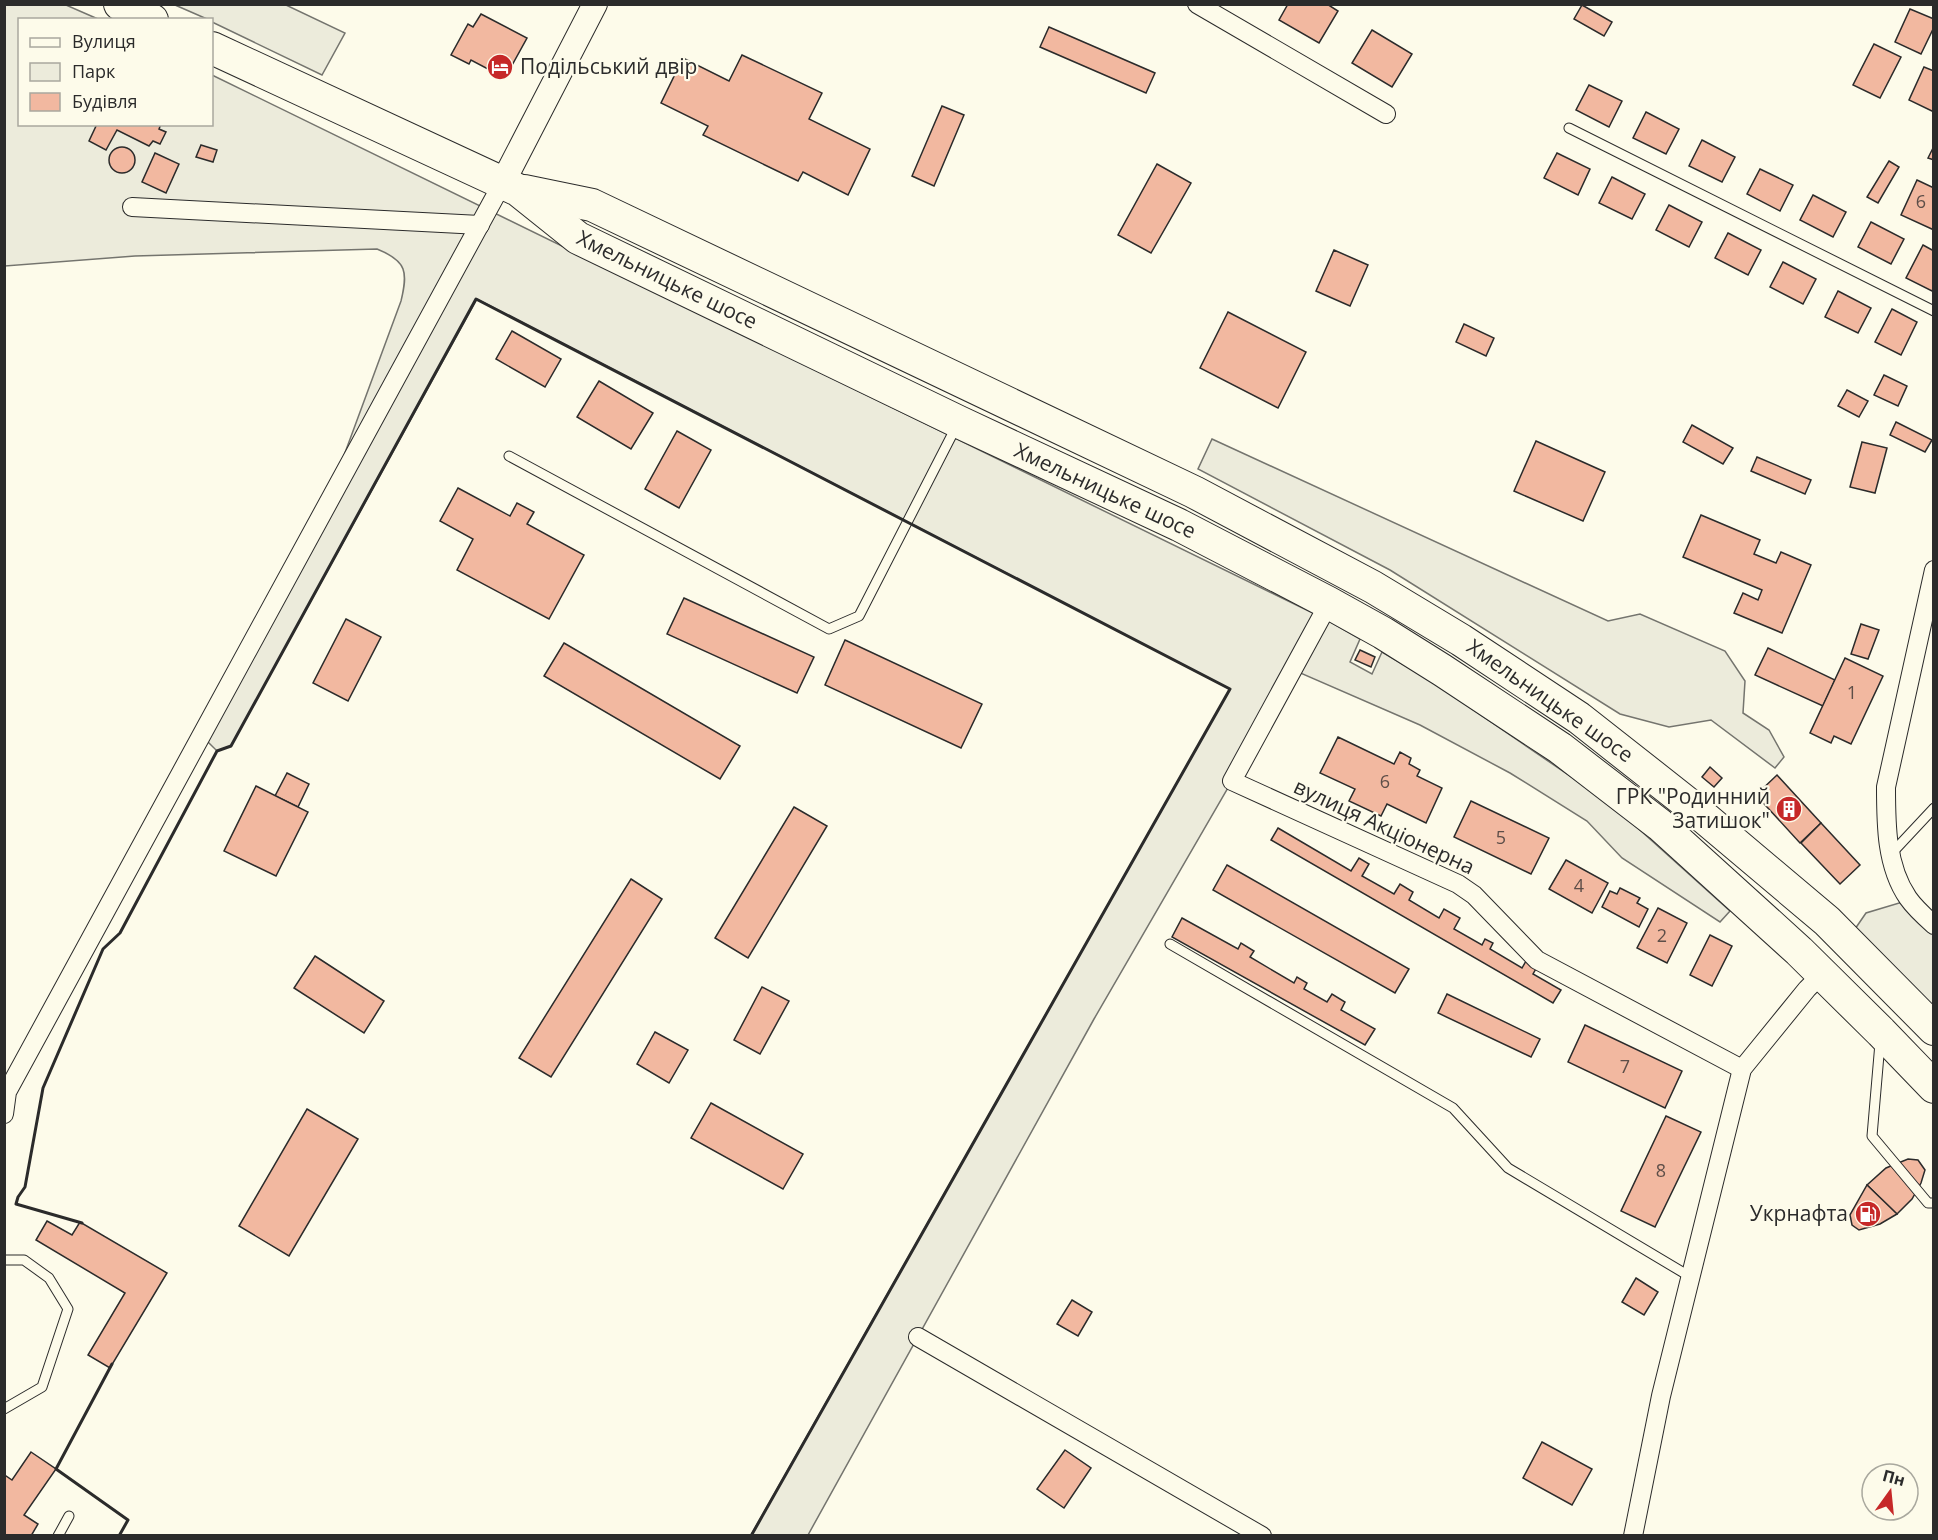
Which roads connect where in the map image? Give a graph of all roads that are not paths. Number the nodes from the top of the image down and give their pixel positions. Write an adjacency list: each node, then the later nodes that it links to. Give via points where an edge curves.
1 (120, 4): 4 (highway)
2 (596, 4): 8 (street)
3 (1197, 4): 6 (street)
4 (148, 18)
5 (213, 48): 8 (highway)
6 (1386, 114)
7 (1569, 128): 11 (lane)
8 (510, 186): 10 (street); 12 (highway, Хмельницьке шосе, via 578,238); 20 (highway, Хмельницьке шосе, via 592,205 1194,492 1373,586 1579,718 1687,803)
9 (132, 207): 10 (street)
10 (480, 225): 26 (street)
11 (1934, 311)
12 (958, 422): 13 (lane, via 859,616 829,629); 15 (highway, Хмельницьке шосе, via 1179,525)
13 (508, 456)
14 (1934, 570): 17 (street, via 1886,787)
15 (1329, 603): 21 (highway, Хмельницьке шосе, via 1442,670 1616,789); 24 (street, вулиця Акціонерна, via 1232,781 1458,884 1474,895 1537,960)
16 (1934, 808): 17 (lane)
17 (1891, 854): 18 (street, via 1896,878 1909,900)
18 (1934, 925)
19 (1170, 944): 30 (lane, via 1454,1108 1508,1168)
20 (1850, 945): 21 (highway); 22 (highway, Хмельницьке шосе)
21 (1822, 974): 23 (highway, Хмельницьке шосе); 24 (street)
22 (1934, 1029)
23 (1881, 1032): 25 (highway, Хмельницьке шосе); 28 (lane, via 1872,1136 1928,1203)
24 (1742, 1069): 30 (street)
25 (1934, 1087)
26 (6, 1094): 27 (street)
27 (4, 1114)
28 (1934, 1203)
29 (4, 1260): 32 (lane, via 24,1260 49,1278 68,1309 42,1387)
30 (1689, 1276): 36 (street)
31 (918, 1336): 35 (street)
32 (4, 1409)
33 (69, 1516): 34 (lane)
34 (58, 1536)
35 (1263, 1536)
36 (1633, 1536)

